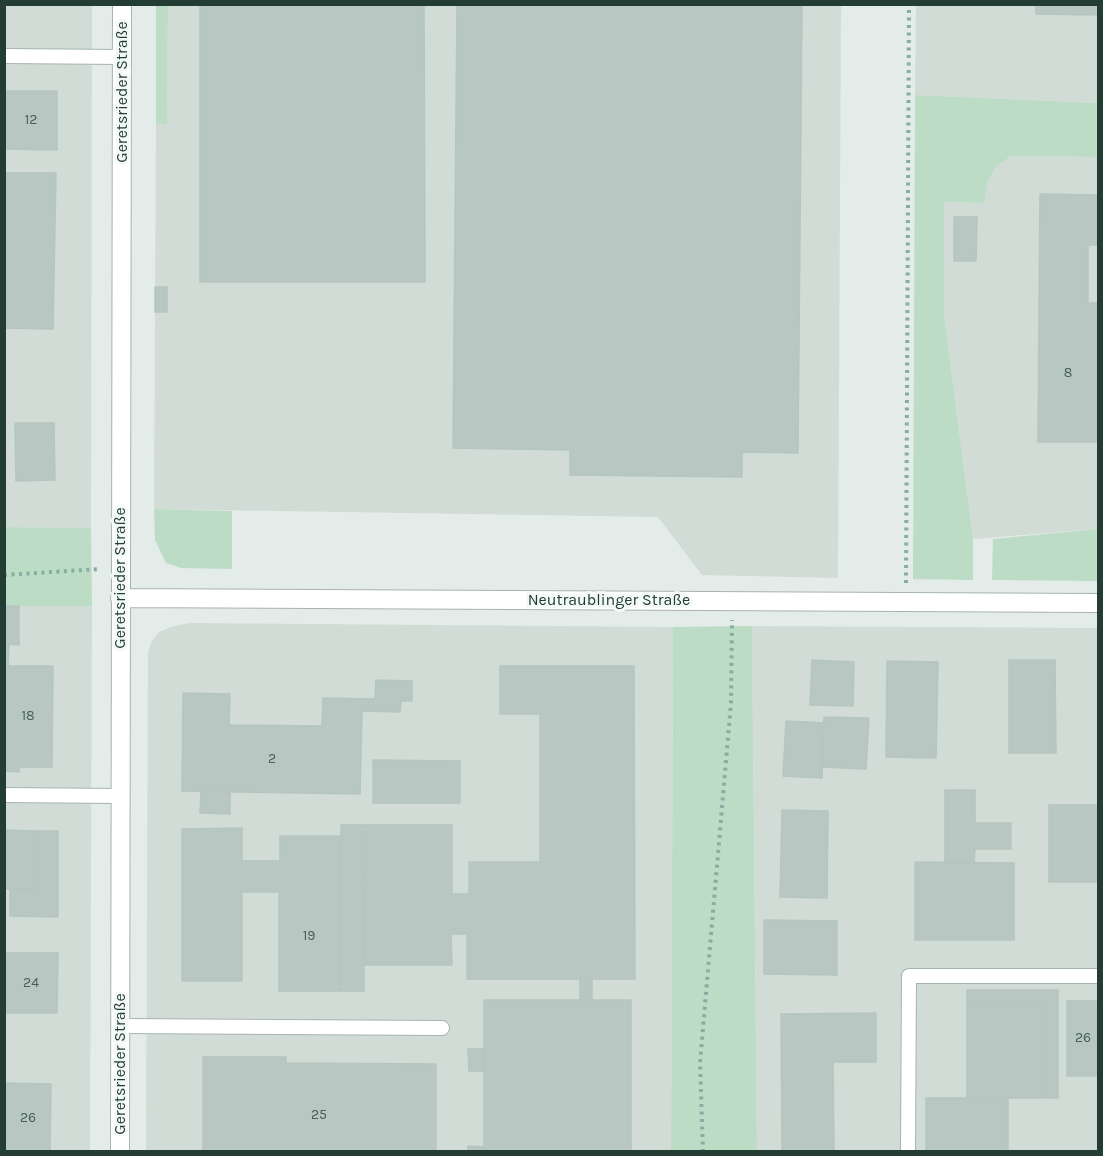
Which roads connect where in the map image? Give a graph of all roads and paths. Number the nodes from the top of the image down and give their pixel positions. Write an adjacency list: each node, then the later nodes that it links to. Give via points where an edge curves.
1 (122, 4): 4 (street, Geretsrieder Straße)
2 (909, 4): 9 (path)
3 (4, 56): 4 (lane)
4 (122, 57): 5 (street, Geretsrieder Straße)
5 (120, 568): 6 (path); 7 (street, Geretsrieder Straße)
6 (4, 575)
7 (120, 598): 8 (street, Neutraublinger Straße); 12 (street, Geretsrieder Straße)
8 (732, 601): 9 (street, Neutraublinger Straße); 17 (path, via 731,703 700,1063)
9 (906, 602): 10 (street, Neutraublinger Straße)
10 (1098, 603)
11 (4, 795): 12 (lane)
12 (120, 796): 14 (street, Geretsrieder Straße)
13 (1098, 976): 18 (lane, via 909,976)
14 (120, 1026): 15 (lane); 16 (street, Geretsrieder Straße)
15 (442, 1028)
16 (120, 1152)
17 (703, 1152)
18 (908, 1152)

